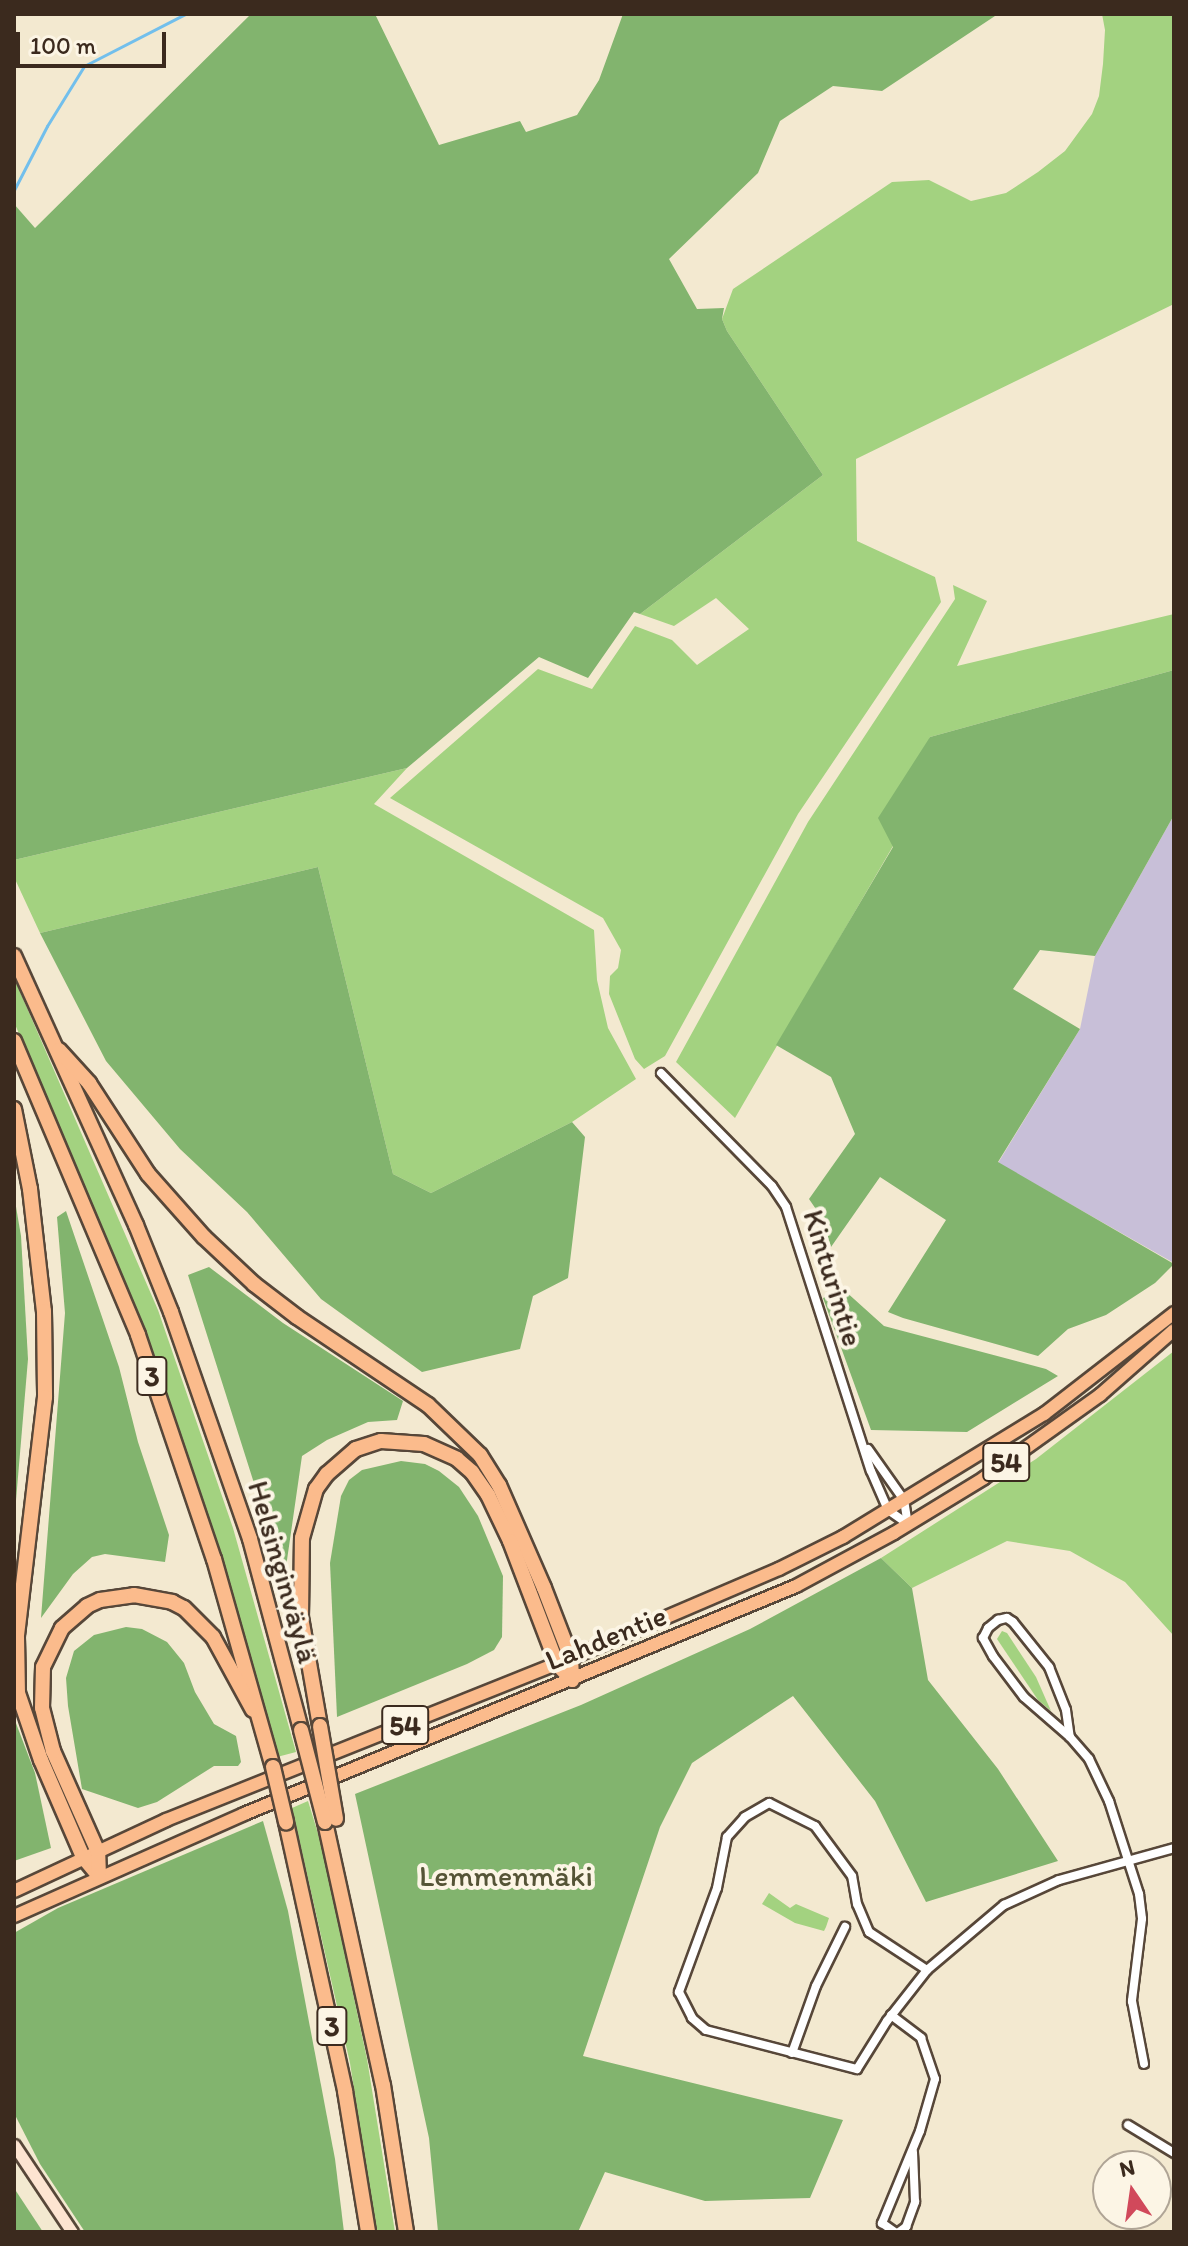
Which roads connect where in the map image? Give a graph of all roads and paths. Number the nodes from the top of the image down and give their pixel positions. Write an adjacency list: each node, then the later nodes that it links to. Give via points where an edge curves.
1 (14, 956): 3 (highway, Helsinginväylä / 3)
2 (14, 1041): 15 (highway, Helsinginväylä / 3, via 138,1335 214,1559)
3 (59, 1050): 12 (highway, via 89,1083 148,1174 204,1237 297,1317 428,1405 480,1455 516,1521); 17 (highway, Helsinginväylä / 3, bridge, via 136,1225 213,1425)
4 (661, 1073): 8 (street, Kinturintie, via 772,1186 786,1207)
5 (14, 1109): 19 (highway, via 40,1250 45,1397 17,1675 28,1726)
6 (1174, 1313): 9 (main road, Lahdentie / 54, via 1044,1414)
7 (1174, 1330): 11 (main road, Lahdentie / 54, via 1100,1395 984,1478)
8 (865, 1445): 9 (street, Kinturintie); 10 (street, Kinturintie)
9 (904, 1500): 10 (main road, Lahdentie / 54); 11 (street, Kinturintie)
10 (888, 1510): 11 (street); 12 (main road, Lahdentie / 54, via 779,1569)
11 (908, 1524): 14 (main road, Lahdentie / 54, via 769,1598)
12 (571, 1658): 13 (main road, 54); 14 (highway)
13 (557, 1664): 14 (highway); 17 (highway, bridge, via 510,1541 472,1472 440,1450 412,1441 368,1444 342,1458 322,1481 302,1538 301,1617); 19 (main road, Lahdentie / 54)
14 (572, 1680): 21 (main road, Lahdentie / 54)
15 (260, 1721): 19 (highway, via 213,1637 184,1608 158,1598 123,1595 100,1600 76,1615 47,1653 42,1708); 34 (highway, 3, bridge, via 345,2091)
16 (1070, 1737): 16 (street, via 1049,1667 1013,1622 998,1620 983,1638 993,1656 1024,1697); 20 (street, via 1099,1778)
17 (331, 1820): 35 (highway, Helsinginväylä / 3)
18 (1174, 1848): 20 (street)
19 (90, 1854): 21 (highway); 22 (main road, Lahdentie / 54)
20 (1126, 1860): 25 (street, via 1059,1880 1004,1905); 28 (street, via 1143,1908 1132,2001)
21 (99, 1876): 23 (main road, Lahdentie / 54)
22 (14, 1891)
23 (14, 1916)
24 (845, 1927): 27 (street)
25 (927, 1970): 26 (street); 27 (street, via 869,1932 852,1876 815,1826 769,1803 745,1817 727,1837 717,1888 679,1992 692,2018 706,2030)
26 (891, 2015): 27 (street, via 862,2065 847,2068); 31 (street, via 921,2038 934,2067 935,2088)
27 (792, 2053)
28 (1144, 2064)
29 (1128, 2125): 32 (street)
30 (14, 2145): 33 (main road)
31 (913, 2147): 36 (street, via 915,2202 906,2227); 36 (street, via 882,2223)
32 (1174, 2153)
33 (72, 2232)
34 (368, 2232)
35 (406, 2232)
36 (897, 2232)

